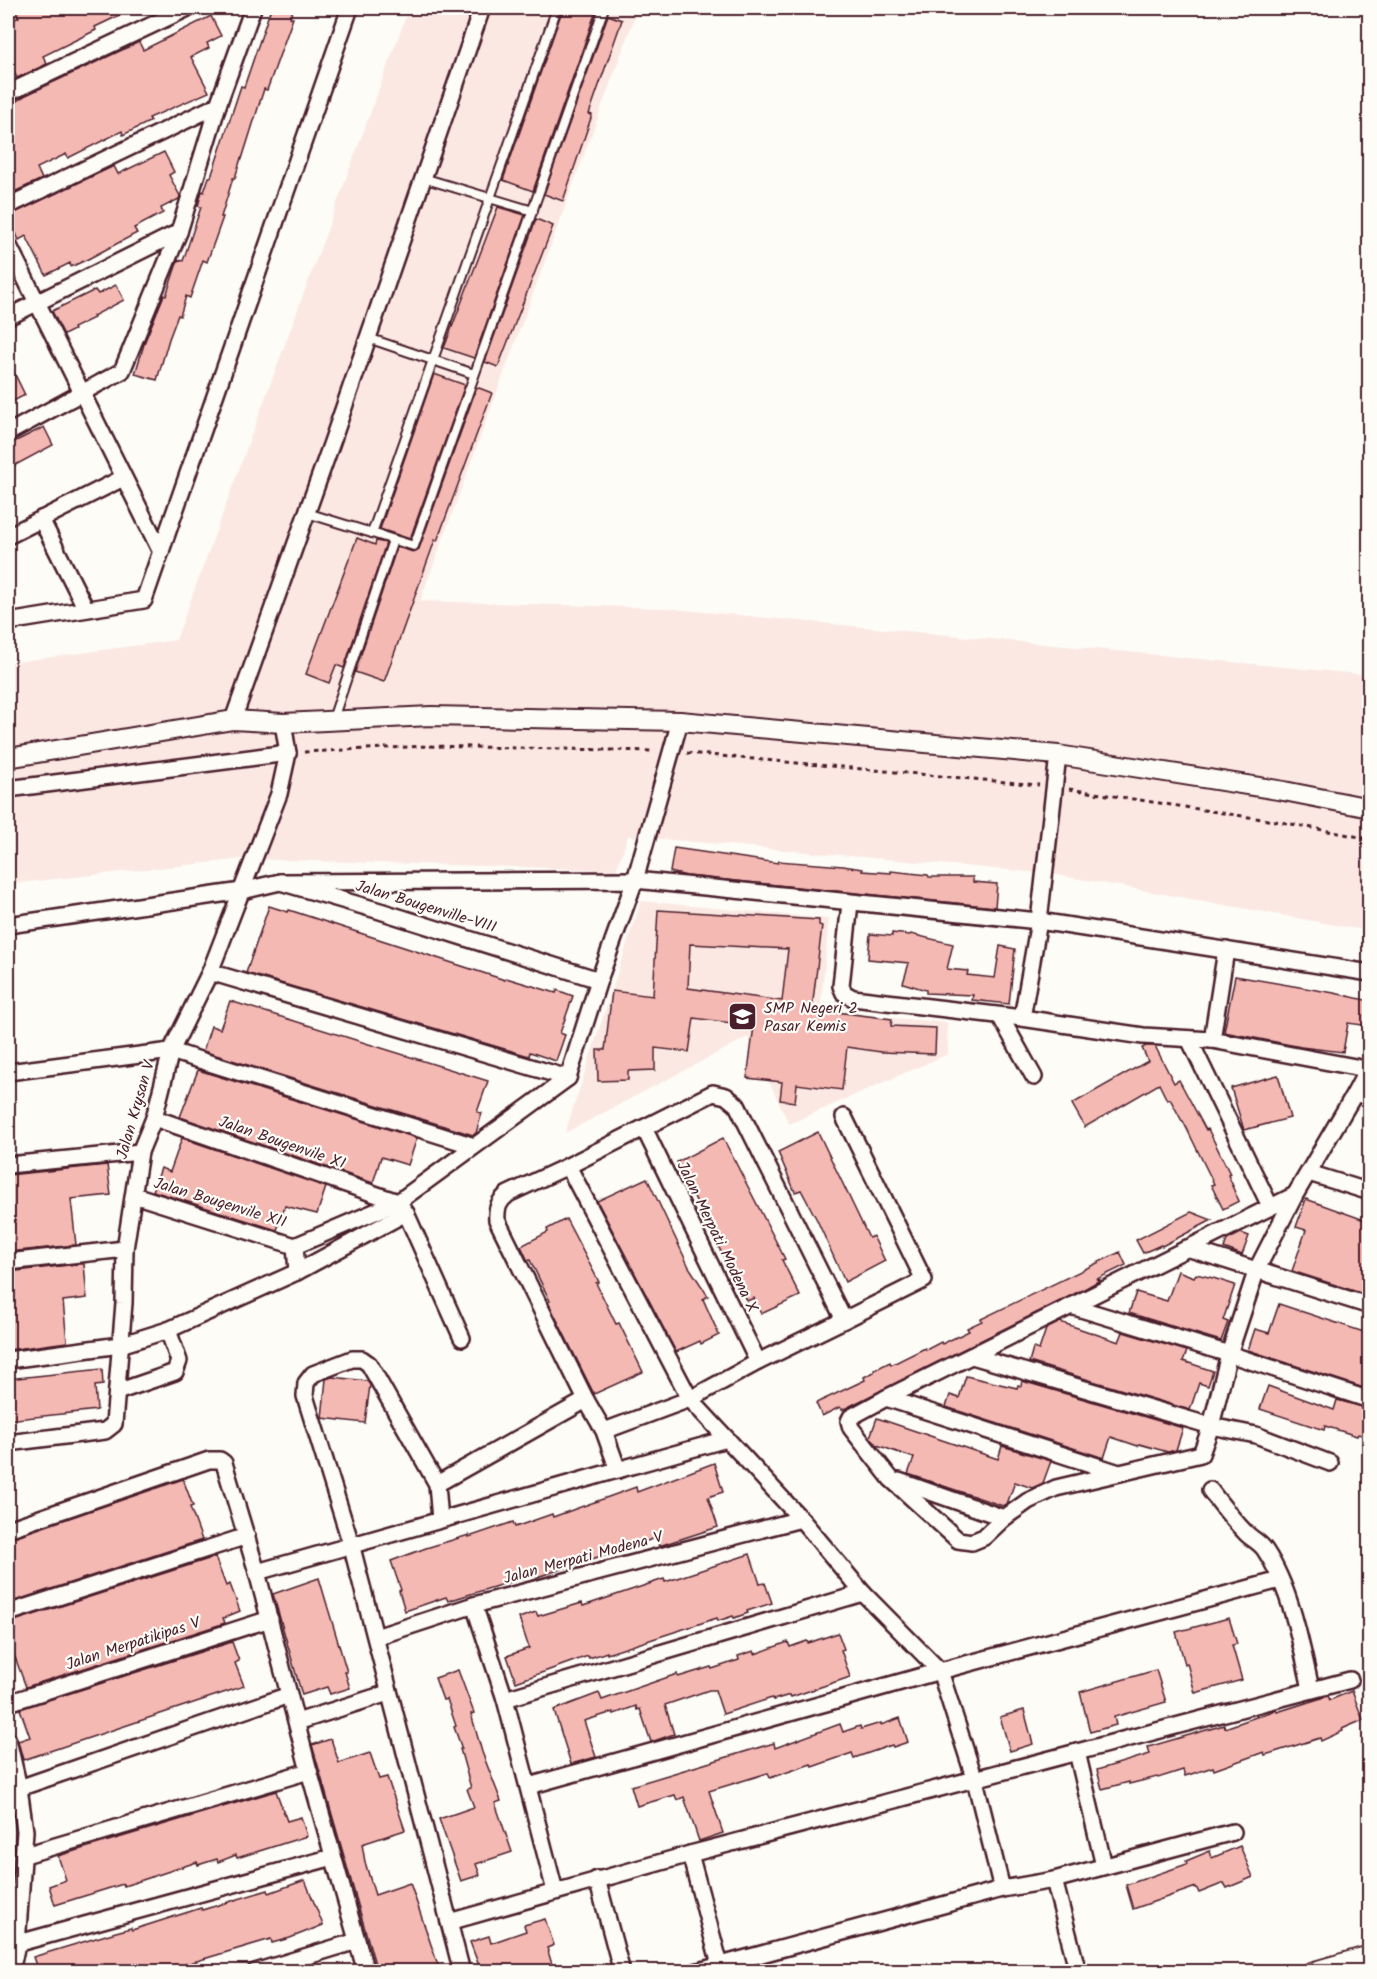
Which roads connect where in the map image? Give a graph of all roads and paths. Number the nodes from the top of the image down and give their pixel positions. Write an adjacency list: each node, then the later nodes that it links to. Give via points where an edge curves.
1 (188, 8): 7 (street)
2 (253, 8): 8 (street)
3 (350, 8): 28 (street)
4 (482, 8): 9 (street)
5 (557, 8): 10 (lane)
6 (603, 8): 12 (lane)
7 (8, 93)
8 (218, 105): 11 (street); 13 (street)
9 (423, 178): 10 (lane); 17 (street)
10 (490, 198): 12 (lane); 18 (lane)
11 (8, 207)
12 (533, 211): 19 (lane)
13 (179, 232): 15 (street); 20 (street, via 123,371)
14 (8, 244): 15 (street)
15 (36, 303): 16 (street); 20 (street)
16 (8, 317)
17 (368, 338): 18 (lane); 23 (street)
18 (433, 360): 19 (lane); 25 (lane)
19 (474, 374): 27 (lane, via 414,546)
20 (81, 395): 21 (street); 22 (street)
21 (8, 433)
22 (123, 478): 24 (street); 28 (street)
23 (307, 513): 25 (lane); 31 (street)
24 (41, 519): 26 (street); 29 (street)
25 (372, 533): 27 (lane)
26 (8, 536)
27 (393, 540): 32 (lane)
28 (160, 552): 29 (street, via 144,600)
29 (86, 609): 30 (street)
30 (8, 622)
31 (233, 720): 34 (street); 38 (street)
32 (333, 721): 33 (street, via 431,716); 34 (street)
33 (680, 722): 35 (street); 37 (street)
34 (282, 723): 36 (street)
35 (671, 752): 36 (path, via 428,746); 39 (path); 43 (street)
36 (288, 753): 40 (street); 45 (street, Jalan Krysan V, via 279,794)
37 (1058, 754): 39 (street); 41 (street)
38 (8, 758)
39 (1055, 787): 42 (path); 47 (street)
40 (8, 789)
41 (1370, 808)
42 (1370, 839)
43 (635, 880): 44 (street); 46 (street); 52 (street)
44 (280, 882): 45 (street, Jalan Bougenville-VIII); 52 (street, Jalan Bougenville-VIII)
45 (242, 891): 48 (street, Jalan Bougenville-VIII); 50 (street, Jalan Krysan V)
46 (850, 903): 47 (street); 53 (street, via 840,986 844,993 853,998)
47 (1039, 921): 49 (street); 54 (street)
48 (8, 925)
49 (1226, 950): 51 (street); 56 (street)
50 (210, 972): 57 (street, Jalan Krysan V); 61 (street)
51 (1370, 973)
52 (599, 980): 61 (street)
53 (1000, 1016): 54 (street); 60 (street)
54 (1022, 1018): 55 (street)
55 (1189, 1039): 56 (street); 74 (street)
56 (1212, 1040): 58 (street)
57 (171, 1051): 59 (street); 64 (street, Jalan Krysan V); 66 (street)
58 (1368, 1066): 62 (street)
59 (8, 1071)
60 (1034, 1077)
61 (568, 1078): 66 (street)
62 (1362, 1096): 70 (street)
63 (843, 1117): 84 (street, via 924,1280)
64 (154, 1118): 67 (street, Jalan Krysan V); 75 (street, Jalan Bougenvile XI)
65 (644, 1128): 69 (street); 84 (street, via 713,1093 726,1096 737,1105); 91 (street, Jalan Merpati Modena X)
66 (474, 1146): 75 (street)
67 (140, 1152): 68 (street); 72 (street, Jalan Krysan V)
68 (8, 1165)
69 (568, 1166): 94 (street); 95 (street, via 508,1194 496,1212)
70 (1309, 1173): 71 (street); 73 (street)
71 (1370, 1192)
72 (134, 1195): 76 (street, Jalan Bougenvile XII); 78 (street, Jalan Krysan V)
73 (1295, 1195): 74 (street); 80 (street)
74 (1270, 1206): 77 (street)
75 (402, 1207): 76 (street); 81 (street); 86 (street)
76 (295, 1246): 81 (street)
77 (1187, 1248): 80 (street); 82 (street)
78 (125, 1249): 79 (street); 87 (street, Jalan Krysan V)
79 (8, 1262)
80 (1257, 1269): 83 (street); 88 (street)
81 (297, 1272): 85 (street)
82 (1071, 1306): 88 (street); 89 (street)
83 (1370, 1306)
84 (844, 1320): 91 (street)
85 (168, 1330): 87 (street); 92 (street, via 179,1361 175,1371)
86 (462, 1338)
87 (120, 1345): 90 (street); 92 (street, Jalan Krysan V)
88 (1229, 1354): 96 (street); 97 (street)
89 (972, 1356): 93 (street); 97 (street)
90 (8, 1360)
91 (758, 1362): 94 (street)
92 (117, 1392): 100 (street, Jalan Krysan V, via 114,1424 105,1431)
93 (886, 1398): 103 (street); 104 (street, via 849,1421)
94 (690, 1399): 98 (street); 99 (street)
95 (586, 1400): 98 (street); 105 (street)
96 (1370, 1400)
97 (1211, 1426): 101 (street, via 1256,1435); 103 (street, via 1201,1454)
98 (604, 1431): 102 (street)
99 (727, 1439): 102 (street); 108 (street)
100 (8, 1443)
101 (1330, 1463)
102 (618, 1470): 109 (street)
103 (1119, 1473): 107 (street, via 1056,1488)
104 (891, 1479): 107 (street); 107 (street, via 958,1540 972,1542 984,1537)
105 (437, 1484): 109 (street); 112 (street, via 369,1364 352,1359 314,1374 306,1383 305,1396)
106 (1210, 1490): 114 (street, via 1246,1534 1264,1547)
107 (1004, 1518)
108 (801, 1519): 115 (street); 116 (street, Jalan Merpati Modena V)
109 (440, 1520): 112 (street)
110 (8, 1529): 111 (street, via 209,1460 220,1460)
111 (247, 1536): 113 (street); 117 (street)
112 (351, 1544): 113 (street); 119 (street)
113 (258, 1572): 118 (street)
114 (1280, 1580): 120 (street); 122 (street, via 1298,1632)
115 (863, 1593): 120 (street); 125 (street)
116 (474, 1605): 119 (street, Jalan Merpati Modena V); 125 (street)
117 (8, 1613)
118 (270, 1619): 124 (street); 126 (street, Jalan Merpatikipas V)
119 (376, 1636): 123 (street)
120 (940, 1671): 131 (street); 132 (street)
121 (1350, 1680): 122 (street)
122 (1311, 1689): 129 (street)
123 (388, 1693): 127 (street); 144 (street)
124 (289, 1695): 127 (street); 133 (street)
125 (506, 1699): 132 (street)
126 (8, 1703)
127 (297, 1722): 130 (street)
128 (8, 1740): 133 (street)
129 (1077, 1752): 131 (street); 139 (street)
130 (309, 1771): 137 (street); 138 (street)
131 (975, 1780): 136 (street); 142 (street)
132 (529, 1786): 143 (street)
133 (20, 1788): 134 (street)
134 (15, 1803): 137 (street, via 25,1831)
135 (1233, 1833): 139 (street)
136 (690, 1854): 140 (street); 148 (street)
137 (25, 1855): 146 (street)
138 (333, 1857): 145 (street); 146 (street)
139 (1104, 1866): 141 (street)
140 (597, 1879): 143 (street); 153 (street)
141 (1054, 1880): 142 (street); 155 (street)
142 (1002, 1890): 148 (street)
143 (555, 1891): 144 (street)
144 (449, 1922): 152 (street)
145 (357, 1941): 150 (street); 151 (street)
146 (12, 1945): 149 (street)
147 (1370, 1955): 156 (street)
148 (720, 1965): 154 (street)
149 (11, 1971)
150 (255, 1971)
151 (366, 1971)
152 (462, 1971)
153 (622, 1971)
154 (696, 1971)
155 (1078, 1971)
156 (1311, 1971)

